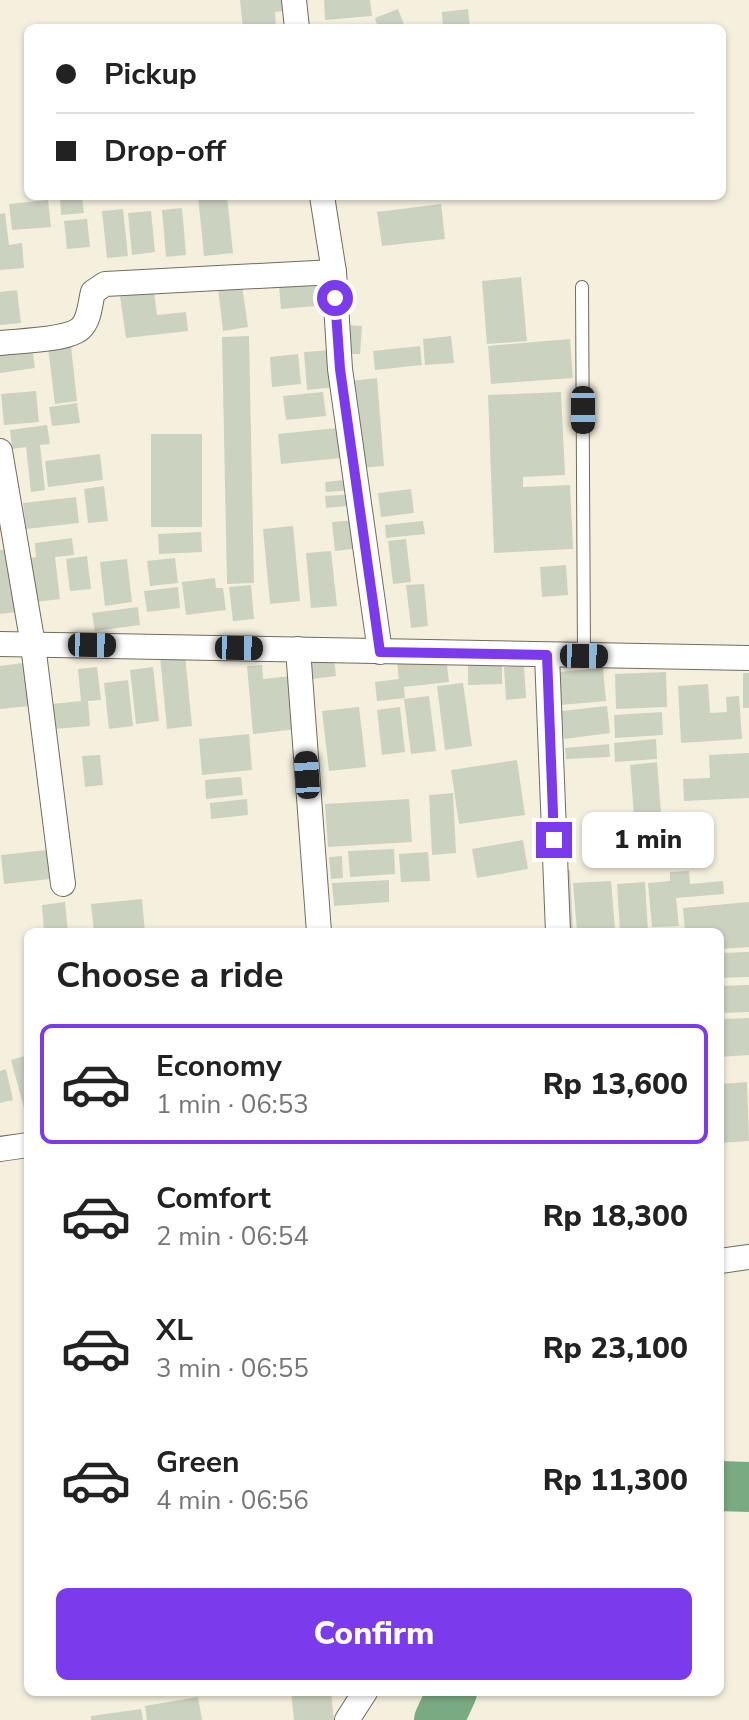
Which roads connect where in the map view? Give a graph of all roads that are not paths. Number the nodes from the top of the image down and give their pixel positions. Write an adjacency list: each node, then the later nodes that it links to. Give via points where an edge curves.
1 (294, 0): 2 (street)
2 (297, 24)
3 (323, 200): 4 (street)
4 (334, 272): 6 (street, via 105,284 93,292 81,329); 11 (street, via 340,369)
5 (582, 287): 13 (lane)
6 (0, 343)
7 (0, 451): 9 (street)
8 (0, 644): 9 (street)
9 (33, 645): 10 (street); 15 (street)
10 (298, 649): 11 (street); 16 (street)
11 (380, 652): 12 (street)
12 (547, 655): 13 (street); 17 (street)
13 (584, 656): 14 (street)
14 (749, 658)
15 (63, 884)
16 (319, 928)
17 (558, 928)
18 (24, 1146): 19 (street)
19 (0, 1149)
20 (749, 1257): 21 (street)
21 (724, 1260)
22 (362, 1696): 23 (street)
23 (347, 1720)

